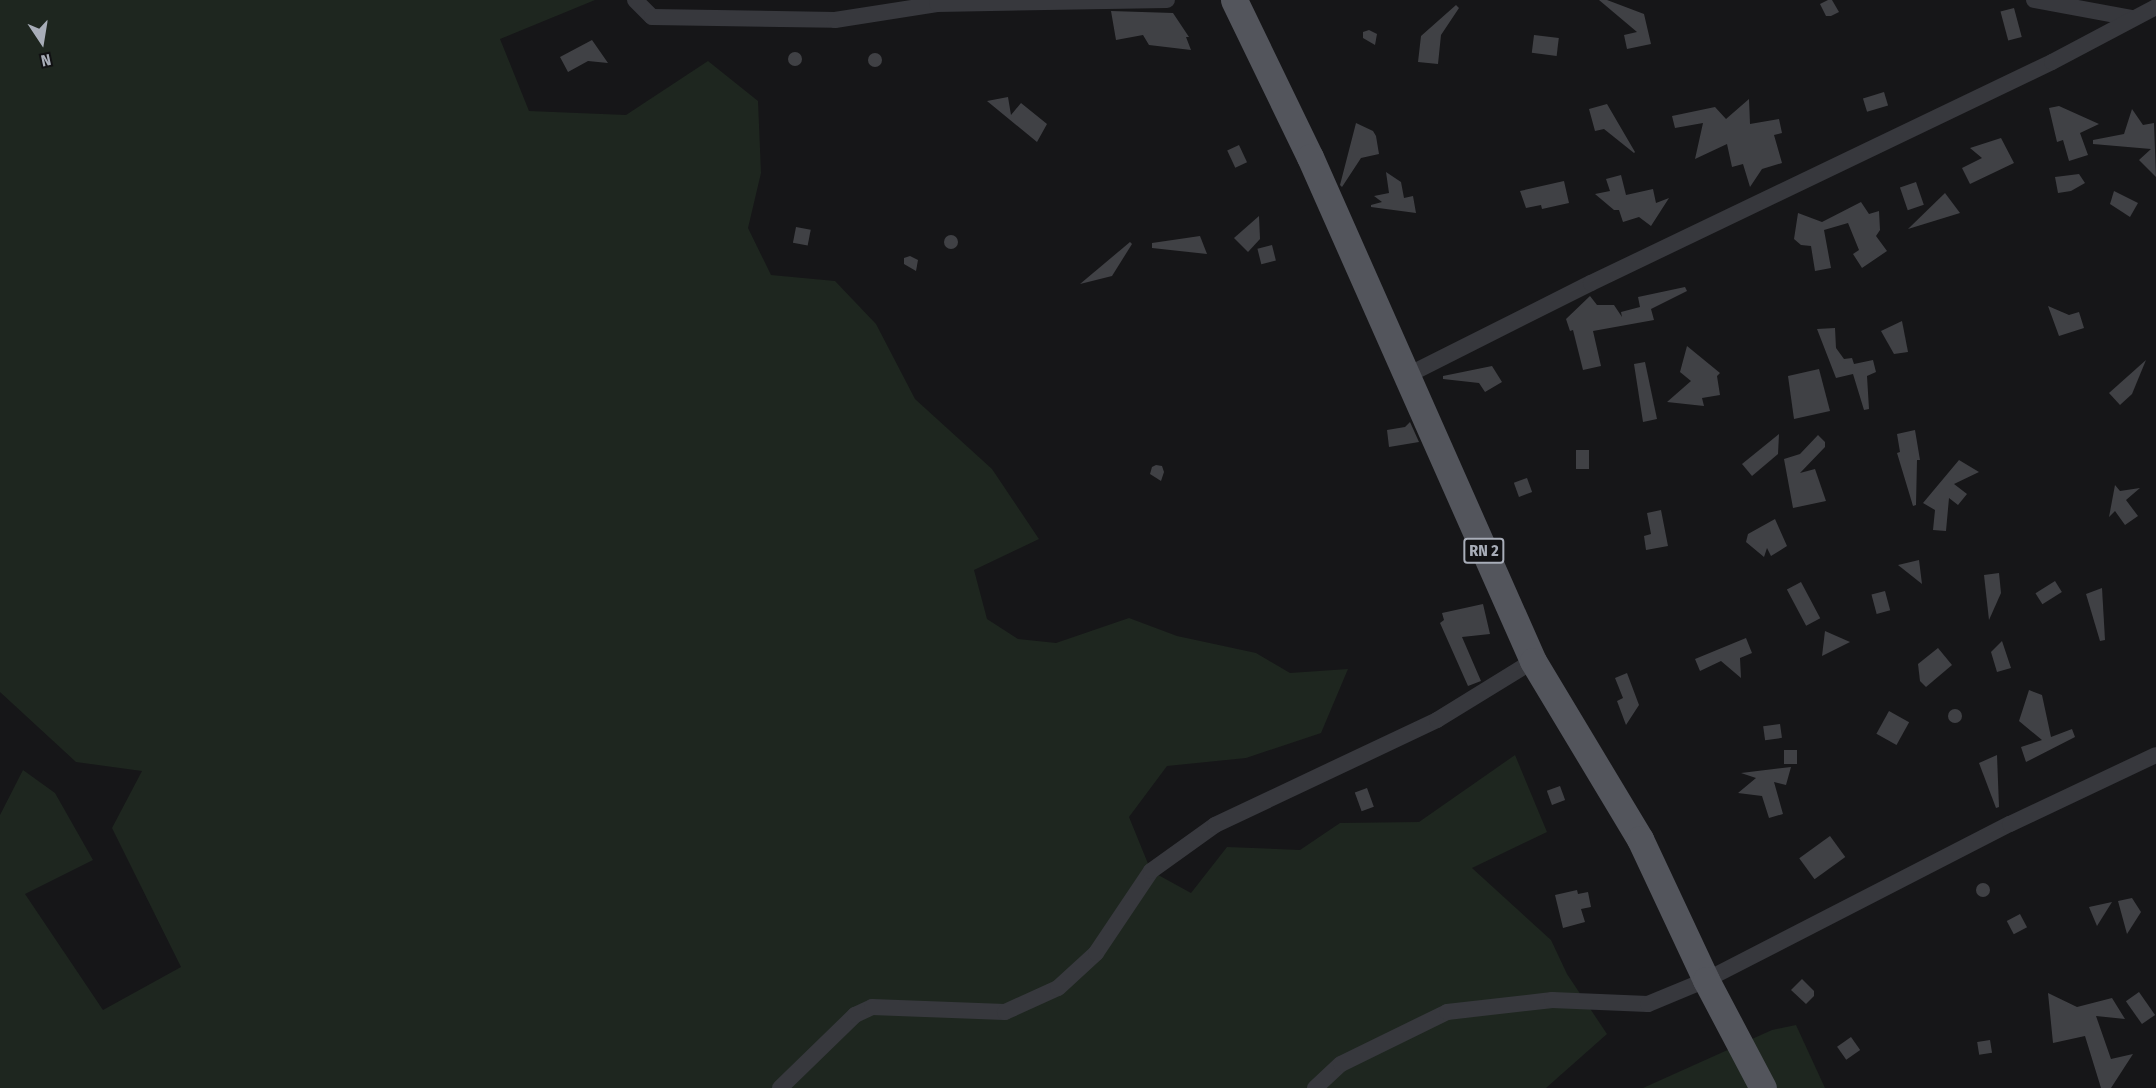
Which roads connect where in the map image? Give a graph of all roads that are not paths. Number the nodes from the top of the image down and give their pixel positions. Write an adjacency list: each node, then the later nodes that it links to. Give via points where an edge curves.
1 (635, 0): 2 (street, via 652,17 835,20 937,4)
2 (1167, 0)
3 (1234, 0): 7 (main road, RN 2, via 1310,157)
4 (2034, 0): 6 (street)
5 (2156, 7): 6 (street)
6 (2132, 18): 7 (street, via 2052,62)
7 (1406, 376): 8 (main road, RN 2)
8 (1533, 661): 10 (main road, RN 2, via 1640,839); 11 (street, via 1437,720 1215,825 1151,871 1096,953 1058,988 1005,1012 872,1007 855,1016)
9 (2156, 755): 10 (street, via 2010,824)
10 (1706, 980): 12 (street, via 1648,1004 1552,1000 1447,1012 1341,1064); 13 (main road, RN 2)
11 (780, 1088)
12 (1315, 1088)
13 (1763, 1088)

